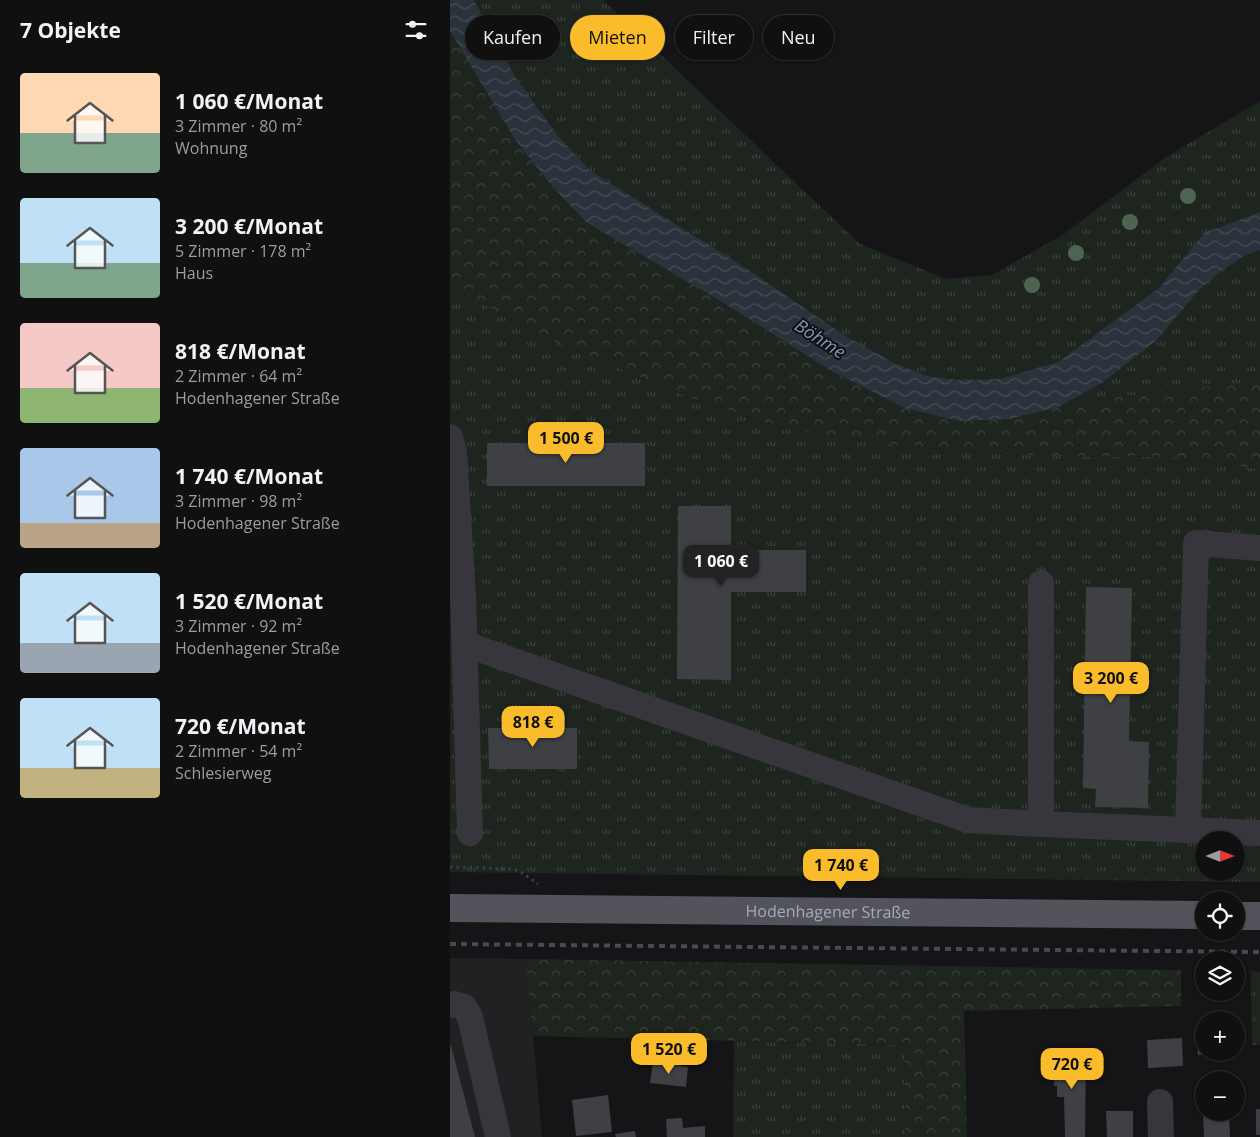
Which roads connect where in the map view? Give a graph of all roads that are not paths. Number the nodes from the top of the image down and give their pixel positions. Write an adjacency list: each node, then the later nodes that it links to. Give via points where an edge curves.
1 (450, 437): 4 (street, via 454,452)
2 (1260, 548): 6 (street, via 1196,543)
3 (1041, 583): 5 (street)
4 (464, 644): 5 (street, via 968,820); 7 (street)
5 (1041, 824): 6 (street)
6 (1188, 830): 8 (street)
7 (470, 833)
8 (1260, 833)
9 (450, 908): 10 (main road, Hodenhagener Straße)
10 (1195, 915)
11 (1245, 916): 12 (main road)
12 (1260, 916)
13 (450, 1005): 15 (street, via 464,1007 470,1018)
14 (1160, 1102): 16 (street)
15 (498, 1137)
16 (1161, 1137)

